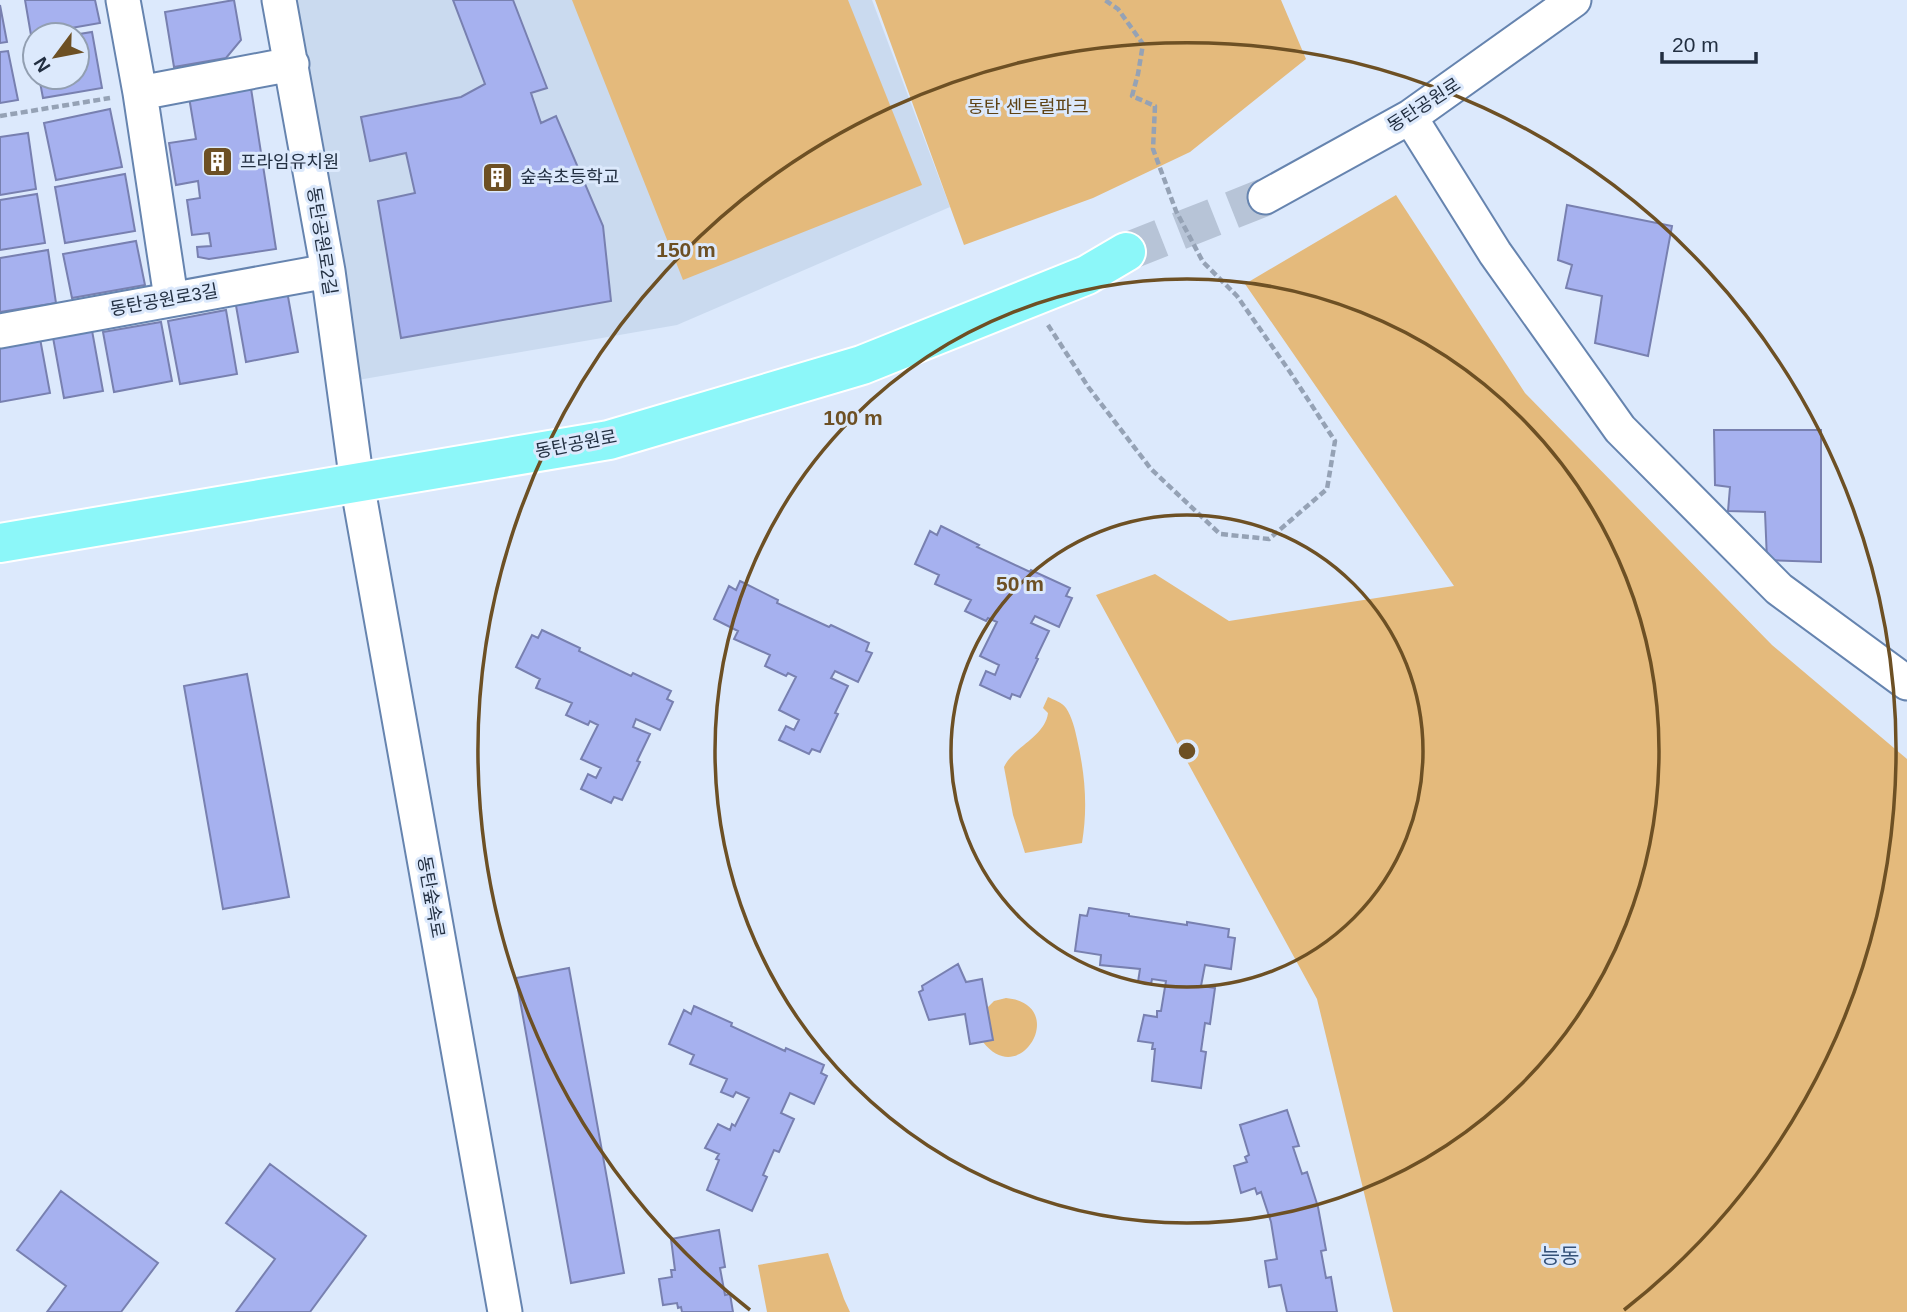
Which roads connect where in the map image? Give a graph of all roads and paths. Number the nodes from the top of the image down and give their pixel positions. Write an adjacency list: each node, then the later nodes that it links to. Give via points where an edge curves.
1 (123, 0): 6 (street)
2 (279, 0): 5 (street, 동탄공원로2길)
3 (1105, 0): 13 (path, via 1118,9 1143,44 1132,96 1155,106 1153,149 1176,211 1203,262 1237,296 1335,441 1327,489 1269,539 1220,534 1151,469)
4 (1574, 0): 8 (street, 동탄공원로)
5 (292, 64): 6 (street); 11 (street, 동탄공원로2길)
6 (139, 93): 7 (path); 12 (street)
7 (0, 116)
8 (1410, 117): 9 (street, 동탄공원로); 17 (street, via 1495,253 1620,429 1779,589)
9 (1265, 197)
10 (1126, 252): 13 (main road, 동탄공원로, via 1087,275)
11 (328, 271): 12 (street, 동탄공원로3길); 15 (street, 동탄공원로2길)
12 (171, 298): 14 (street, 동탄공원로3길)
13 (1030, 298): 15 (main road, 동탄공원로, via 862,365 609,440)
14 (0, 331)
15 (357, 483): 16 (main road, 동탄공원로); 18 (street, 동탄숲속로)
16 (0, 543)
17 (1907, 683)
18 (505, 1312)

